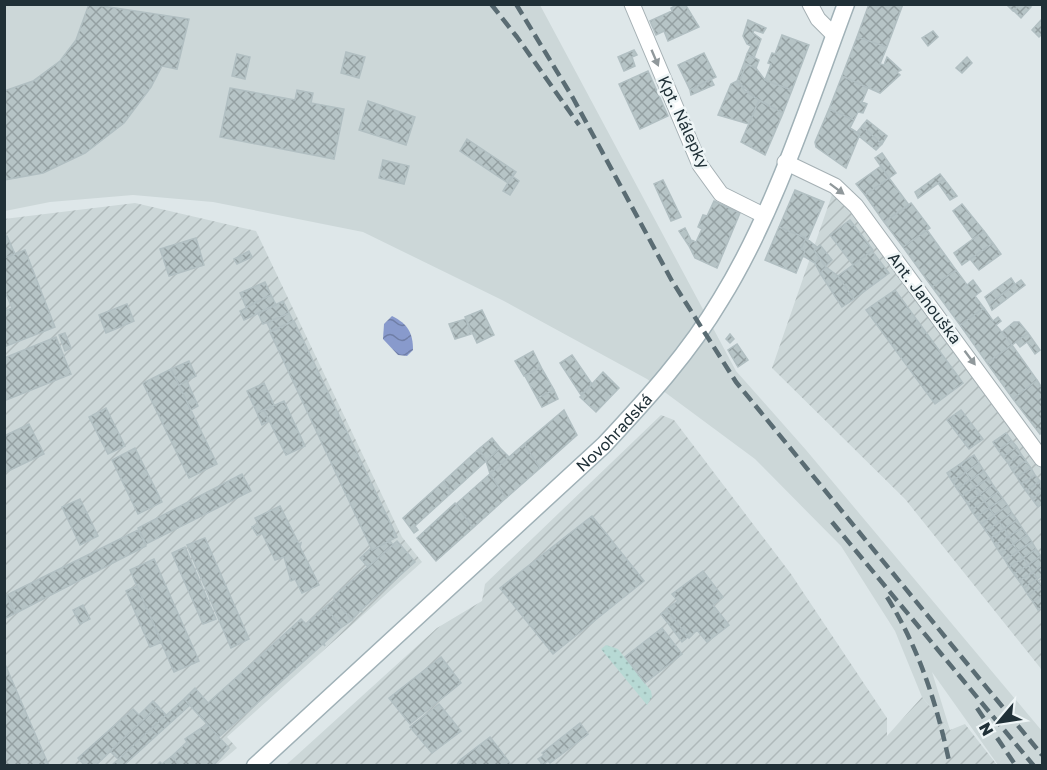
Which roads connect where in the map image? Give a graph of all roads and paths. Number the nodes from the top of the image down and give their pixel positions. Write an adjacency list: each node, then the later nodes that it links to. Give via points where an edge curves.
1 (632, 4): 6 (street, Kpt. Nálepky, one-way to 6, via 700,165 722,194)
2 (810, 4): 4 (street)
3 (846, 4): 4 (main road, Novohradská)
4 (834, 35): 5 (main road, Novohradská)
5 (786, 162): 6 (main road, Novohradská); 7 (street, Ant. Janouška, one-way to 7, via 835,186 856,206)
6 (764, 215): 8 (main road, Novohradská, via 747,254 701,331 639,407 565,482)
7 (1042, 459)
8 (255, 765)

